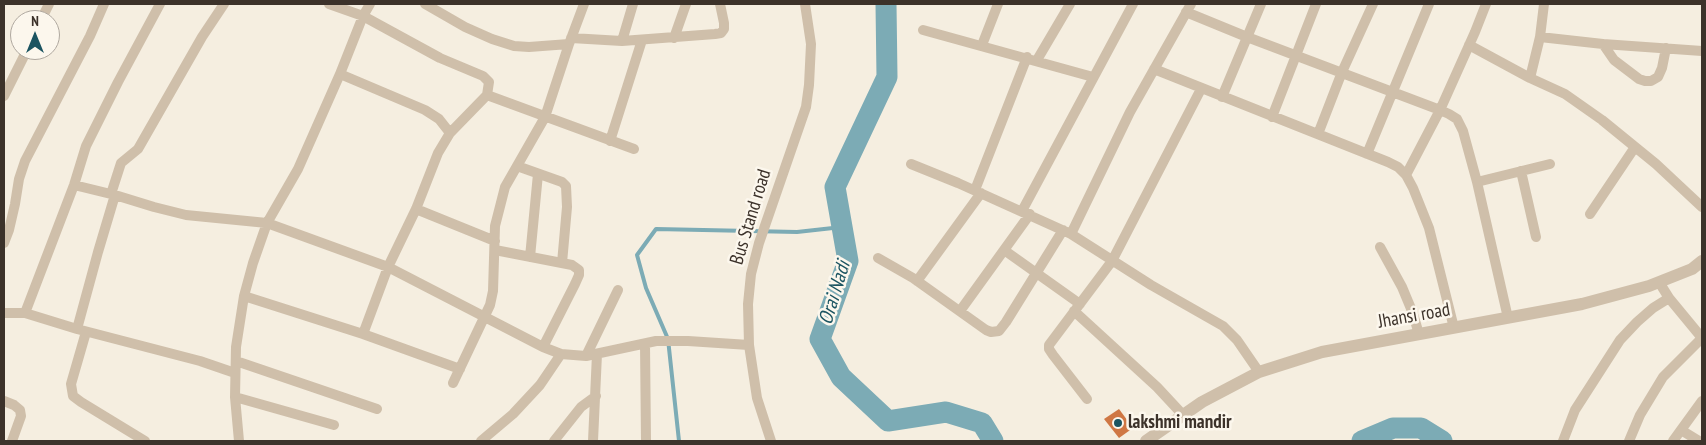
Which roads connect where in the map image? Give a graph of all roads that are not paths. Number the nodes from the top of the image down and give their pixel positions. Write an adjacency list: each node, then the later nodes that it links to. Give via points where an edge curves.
1 (104, 4): 74 (street, via 24,161)
2 (160, 4): 64 (street, via 96,125)
3 (224, 4): 66 (street, via 138,149 121,163)
4 (329, 4): 22 (street)
5 (370, 4): 22 (street)
6 (425, 4): 28 (street, via 465,27 514,46)
7 (584, 4): 28 (street)
8 (633, 4): 29 (street)
9 (686, 4): 26 (street)
10 (720, 4): 26 (street, via 724,22 721,33)
11 (806, 4): 102 (street, Bus Stand road, via 811,44 806,106 750,274)
12 (998, 4): 31 (street)
13 (1070, 4): 36 (street)
14 (1132, 4): 41 (street)
15 (1261, 4): 24 (street)
16 (1316, 4): 35 (street)
17 (1373, 4): 39 (street)
18 (1429, 4): 44 (street)
19 (1486, 4): 32 (street)
20 (1544, 4): 25 (street)
21 (1188, 8): 24 (street); 38 (street)
22 (363, 16): 40 (street); 45 (street, via 440,58 483,76 489,82)
23 (923, 30): 31 (street)
24 (1246, 37): 35 (street); 47 (street)
25 (1540, 37): 30 (street); 42 (street)
26 (674, 38): 27 (street)
27 (642, 40): 29 (street); 53 (street)
28 (570, 41): 29 (street); 49 (street)
29 (622, 41)
30 (1603, 44): 33 (street); 33 (street, via 1614,60 1645,81 1658,77)
31 (982, 45): 36 (street)
32 (1469, 45): 42 (street); 48 (street)
33 (1666, 48): 34 (street)
34 (1702, 52)
35 (1295, 55): 39 (street); 50 (street)
36 (1032, 59): 41 (street); 65 (street)
37 (22, 60): 46 (street)
38 (1154, 69): 43 (street); 72 (street)
39 (1342, 72): 44 (street); 52 (street)
40 (340, 74): 51 (street, via 425,110 439,119); 71 (street, via 298,169)
41 (1093, 77): 69 (street)
42 (1530, 78): 54 (street, via 1565,94)
43 (1201, 89): 47 (street); 80 (street)
44 (1393, 92): 48 (street); 56 (street)
45 (487, 95): 49 (street); 51 (street)
46 (4, 96)
47 (1222, 97): 50 (street)
48 (1440, 110): 62 (street); 63 (street, via 1456,119 1463,131)
49 (545, 117): 53 (street); 59 (street)
50 (1272, 117): 52 (street)
51 (450, 133): 68 (street, via 431,167)
52 (1318, 134): 56 (street)
53 (610, 141): 55 (street)
54 (1636, 147): 67 (street); 70 (street)
55 (634, 149)
56 (1367, 154): 62 (street, via 1393,164)
57 (911, 164): 65 (street)
58 (1550, 164): 60 (street)
59 (517, 166): 61 (street); 75 (street, via 505,187 499,207)
60 (1521, 172): 63 (street); 73 (street)
61 (538, 174): 78 (street); 82 (street, via 566,186)
62 (1406, 175): 96 (street, via 1429,228)
63 (1477, 182): 95 (street)
64 (74, 185): 66 (street); 92 (street)
65 (978, 192): 69 (street); 85 (street)
66 (113, 194): 71 (street, via 186,215); 97 (street)
67 (1702, 207)
68 (416, 209): 75 (street); 83 (street)
69 (1026, 213): 72 (street); 77 (street)
70 (1590, 214)
71 (267, 223): 83 (street); 88 (street)
72 (1067, 232): 80 (street); 84 (street)
73 (1536, 237)
74 (4, 243)
75 (495, 245): 78 (street); 94 (street, via 493,291)
76 (1380, 247): 99 (street, via 1402,287)
77 (1004, 250): 84 (street); 91 (street)
78 (530, 257): 82 (street)
79 (878, 258): 85 (street)
80 (1112, 261): 90 (street); 109 (street, via 1223,326)
81 (1702, 262): 86 (street, Jhansi road)
82 (562, 263): 103 (street, via 576,267 579,275)
83 (388, 267): 94 (street); 98 (street)
84 (1037, 274): 90 (street); 91 (street, via 999,331 986,330)
85 (917, 281): 91 (street)
86 (1659, 282): 89 (street); 95 (street, Jhansi road, via 1582,304)
87 (618, 290): 106 (street)
88 (244, 296): 98 (street); 107 (street)
89 (1669, 298): 100 (street); 130 (street, via 1653,308 1620,340 1578,404)
90 (1077, 307): 114 (street, via 1049,349); 118 (street)
91 (960, 311)
92 (25, 313): 93 (street); 97 (street)
93 (4, 314)
94 (485, 317): 103 (street); 108 (street)
95 (1508, 318): 96 (street, Jhansi road)
96 (1454, 328): 99 (street, Jhansi road)
97 (81, 331): 110 (street); 122 (street, via 71,384 73,396)
98 (362, 334): 108 (street)
99 (1419, 334): 109 (street, Jhansi road, via 1322,352)
100 (1702, 338): 131 (street, via 1663,377)
101 (645, 344): 102 (street, via 688,341); 105 (street); 127 (street)
102 (749, 345): 128 (street, Bus Stand road, via 758,398)
103 (543, 347): 104 (street)
104 (562, 354): 106 (street); 124 (street, via 513,414)
105 (598, 354): 106 (street); 112 (street)
106 (586, 356)
107 (236, 362): 110 (street); 117 (street)
108 (460, 369): 111 (street)
109 (1259, 372): 118 (street, Jhansi road)
110 (235, 374): 113 (street)
111 (453, 383)
112 (596, 396): 125 (street, via 581,407); 126 (street)
113 (235, 397): 119 (street); 123 (street)
114 (1087, 399)
115 (4, 401): 121 (street, via 20,410)
116 (1702, 401): 120 (street)
117 (377, 409)
118 (1183, 415): 129 (street, Jhansi road)
119 (334, 425)
120 (1681, 430): 132 (street); 133 (street)
121 (12, 441)
122 (145, 441)
123 (239, 441)
124 (481, 441)
125 (554, 441)
126 (593, 441)
127 (646, 441)
128 (771, 441)
129 (1146, 441)
130 (1563, 441)
131 (1629, 441)
132 (1673, 441)
133 (1698, 441)

